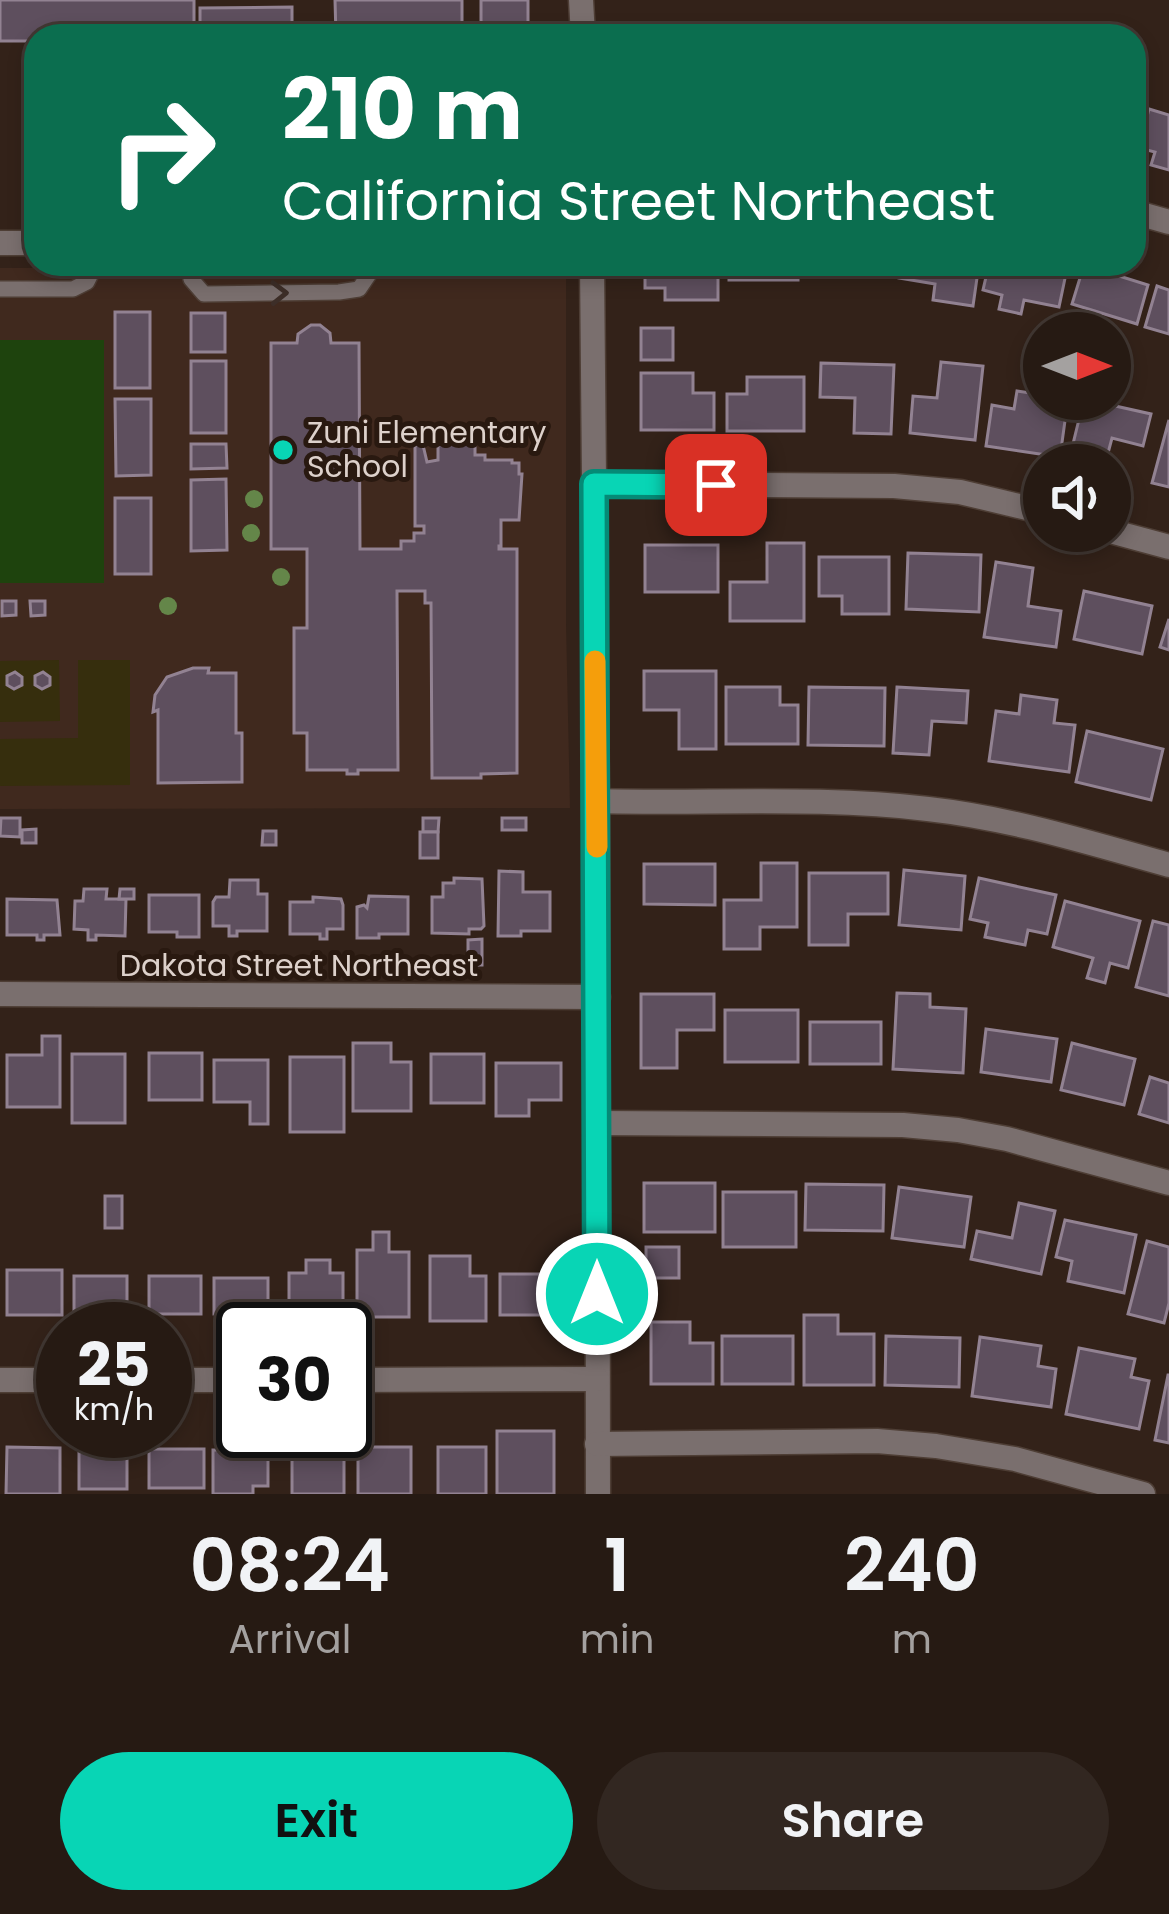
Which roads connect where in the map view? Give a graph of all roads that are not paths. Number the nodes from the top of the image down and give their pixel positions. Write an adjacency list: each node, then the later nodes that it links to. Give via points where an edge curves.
1 (90, 276): 5 (lane, via 73,289)
2 (190, 276): 3 (lane, one-way to 3, via 204,294 339,292 359,289)
3 (368, 276)
4 (592, 276): 6 (street)
5 (0, 289)
6 (594, 484): 7 (street, via 894,486); 10 (street)
7 (1023, 507)
8 (1131, 536): 9 (street)
9 (1169, 547)
10 (597, 801): 11 (street, via 932,809); 13 (street)
11 (1169, 866)
12 (0, 994): 13 (street, Dakota Street Northeast)
13 (598, 997): 14 (street)
14 (597, 1123): 15 (street, via 958,1130); 16 (street)
15 (1169, 1183)
16 (597, 1379): 19 (street); 20 (street)
17 (0, 1380): 18 (street)
18 (36, 1380)
19 (372, 1380)
20 (597, 1444): 21 (street); 22 (street, via 936,1446)
21 (598, 1494)
22 (1143, 1494)

